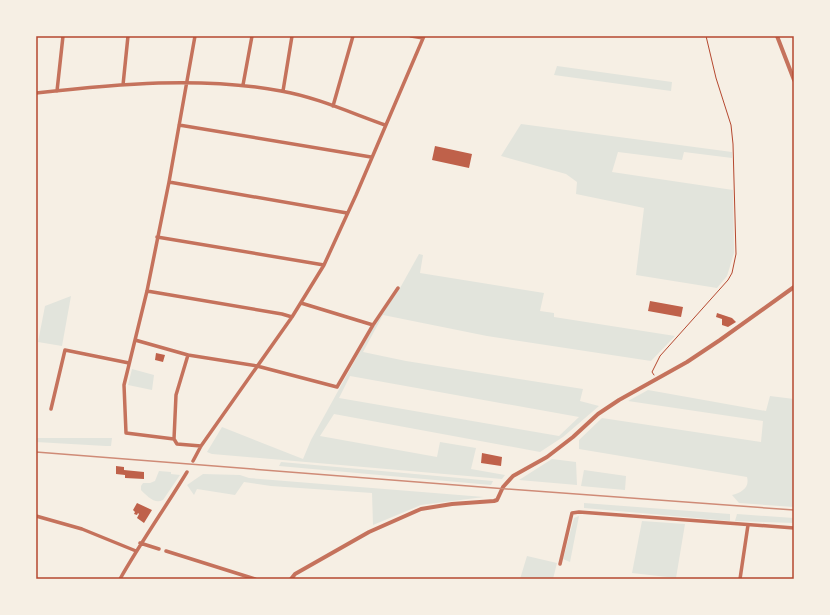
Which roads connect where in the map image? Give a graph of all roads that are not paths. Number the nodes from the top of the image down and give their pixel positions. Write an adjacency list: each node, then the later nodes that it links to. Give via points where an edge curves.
1 (63, 36): 14 (street)
2 (128, 36): 12 (street)
3 (195, 36): 11 (street)
4 (252, 36): 13 (street)
5 (292, 36): 15 (street)
6 (353, 36): 17 (street)
7 (411, 36): 9 (street)
8 (777, 36): 10 (street)
9 (423, 37): 18 (street)
10 (794, 80)
11 (186, 82): 12 (street); 13 (street); 19 (street)
12 (123, 85): 14 (street)
13 (243, 85): 15 (street)
14 (57, 91): 16 (street)
15 (283, 91): 17 (street)
16 (36, 93)
17 (333, 106): 18 (street)
18 (385, 125): 20 (street)
19 (179, 126): 20 (street); 21 (street)
20 (371, 157): 22 (street)
21 (169, 182): 22 (street); 23 (street)
22 (347, 213): 24 (street)
23 (157, 237): 24 (street); 27 (street)
24 (324, 265): 28 (street)
25 (794, 287): 50 (street, via 720,340 598,414 574,437 547,457 513,476 503,487 497,500 421,509 369,532 295,574)
26 (398, 288): 30 (street)
27 (147, 291): 29 (street); 31 (street)
28 (301, 303): 29 (street); 30 (street)
29 (292, 317): 34 (street)
30 (373, 325): 34 (street, via 337,387)
31 (135, 340): 32 (street); 33 (street)
32 (188, 355): 34 (street); 36 (street, via 176,395)
33 (129, 363): 35 (street, via 65,350); 36 (street, via 124,385 126,433)
34 (257, 366): 37 (street)
35 (51, 409)
36 (174, 439): 37 (street, via 177,444)
37 (201, 446): 38 (street)
38 (193, 461)
39 (187, 472): 43 (street)
40 (36, 516): 45 (street)
41 (748, 525): 42 (street); 47 (street, via 576,512 572,513); 51 (street)
42 (794, 528)
43 (140, 543): 44 (street); 45 (street)
44 (159, 549)
45 (136, 550): 48 (street)
46 (166, 551): 49 (street)
47 (560, 564)
48 (120, 579)
49 (255, 579)
50 (291, 579)
51 (740, 579)

